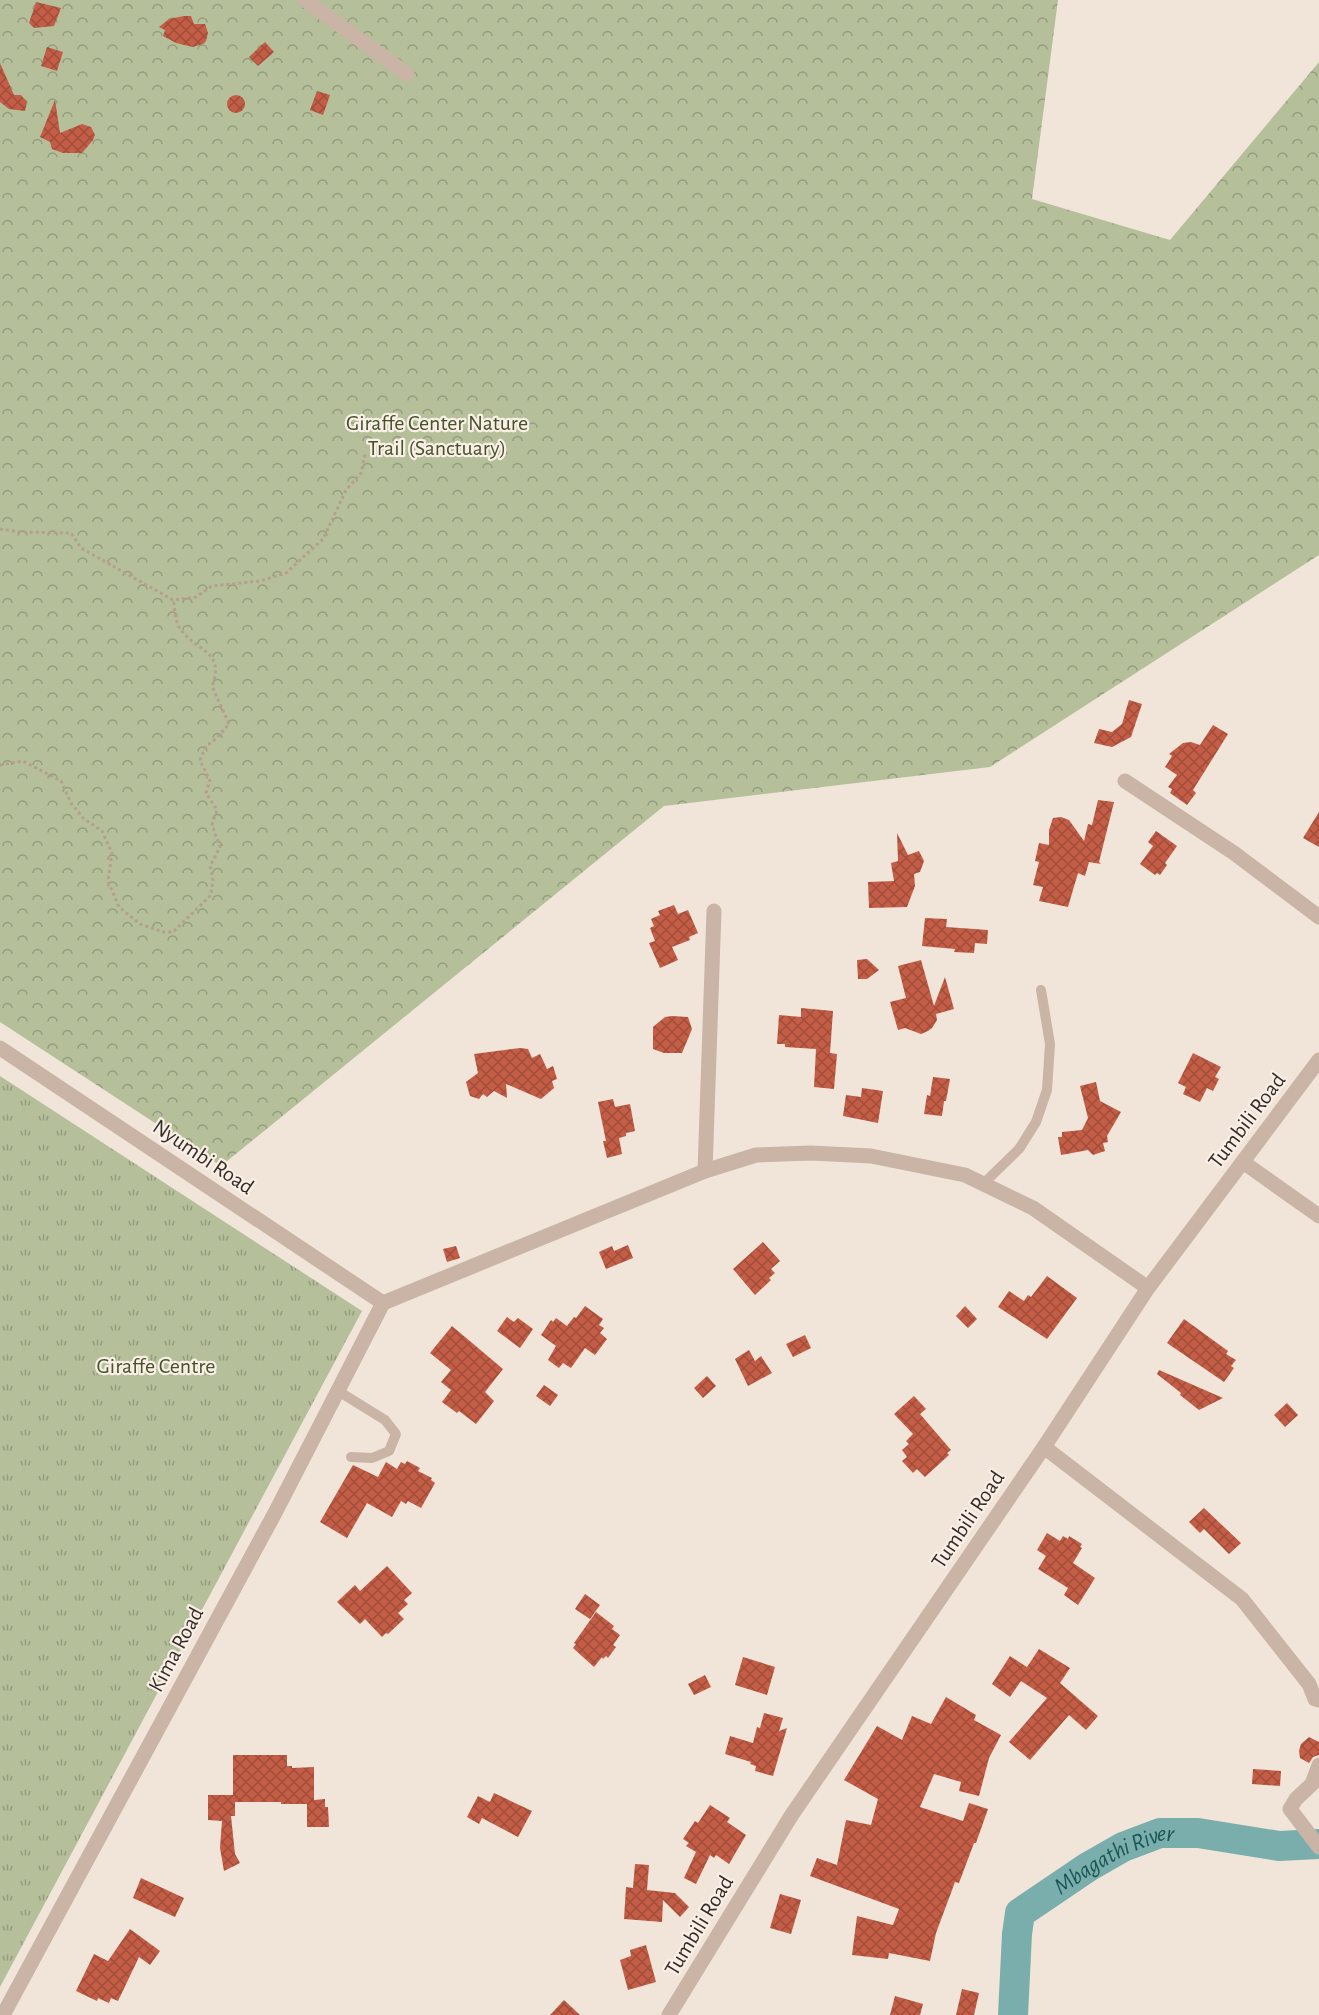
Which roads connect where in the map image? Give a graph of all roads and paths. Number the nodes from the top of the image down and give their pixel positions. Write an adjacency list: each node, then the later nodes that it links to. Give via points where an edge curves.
1 (305, 0): 2 (street)
2 (407, 74)
3 (366, 454): 5 (path, via 361,473 346,489 323,539 285,573 260,581 212,586 196,597)
4 (0, 529): 5 (path, via 71,533 81,548)
5 (173, 600): 6 (path, via 178,626 213,657 217,674 212,686 229,724 206,746 200,760 210,781 206,793 217,810 212,825 220,848 210,866 211,895 174,932 140,924 119,907 108,881 112,853 102,831 83,818 61,782 22,761)
6 (0, 765)
7 (1125, 781): 9 (street, via 1234,853)
8 (714, 911): 14 (street)
9 (1319, 917)
10 (1041, 990): 15 (lane, via 1050,1044 1047,1090 1019,1149)
11 (0, 1048): 18 (street, Nyumbi Road)
12 (1319, 1060): 13 (street, Tumbili Road)
13 (1243, 1162): 16 (street); 17 (street, Tumbili Road)
14 (705, 1171): 15 (street, via 756,1155 811,1153 871,1156 965,1175); 18 (street)
15 (983, 1184): 17 (street, via 1033,1208)
16 (1319, 1216)
17 (1148, 1288): 20 (street, Tumbili Road)
18 (383, 1303): 19 (street, Kima Road)
19 (338, 1391): 21 (lane, via 385,1420 396,1434 389,1450 372,1458); 25 (street, Kima Road)
20 (1044, 1447): 22 (street, via 1242,1599); 26 (street, Tumbili Road, via 791,1816)
21 (351, 1457)
22 (1319, 1700)
23 (1319, 1765): 24 (street, via 1312,1784 1290,1809)
24 (1319, 1847)
25 (3, 2015)
26 (669, 2015)

